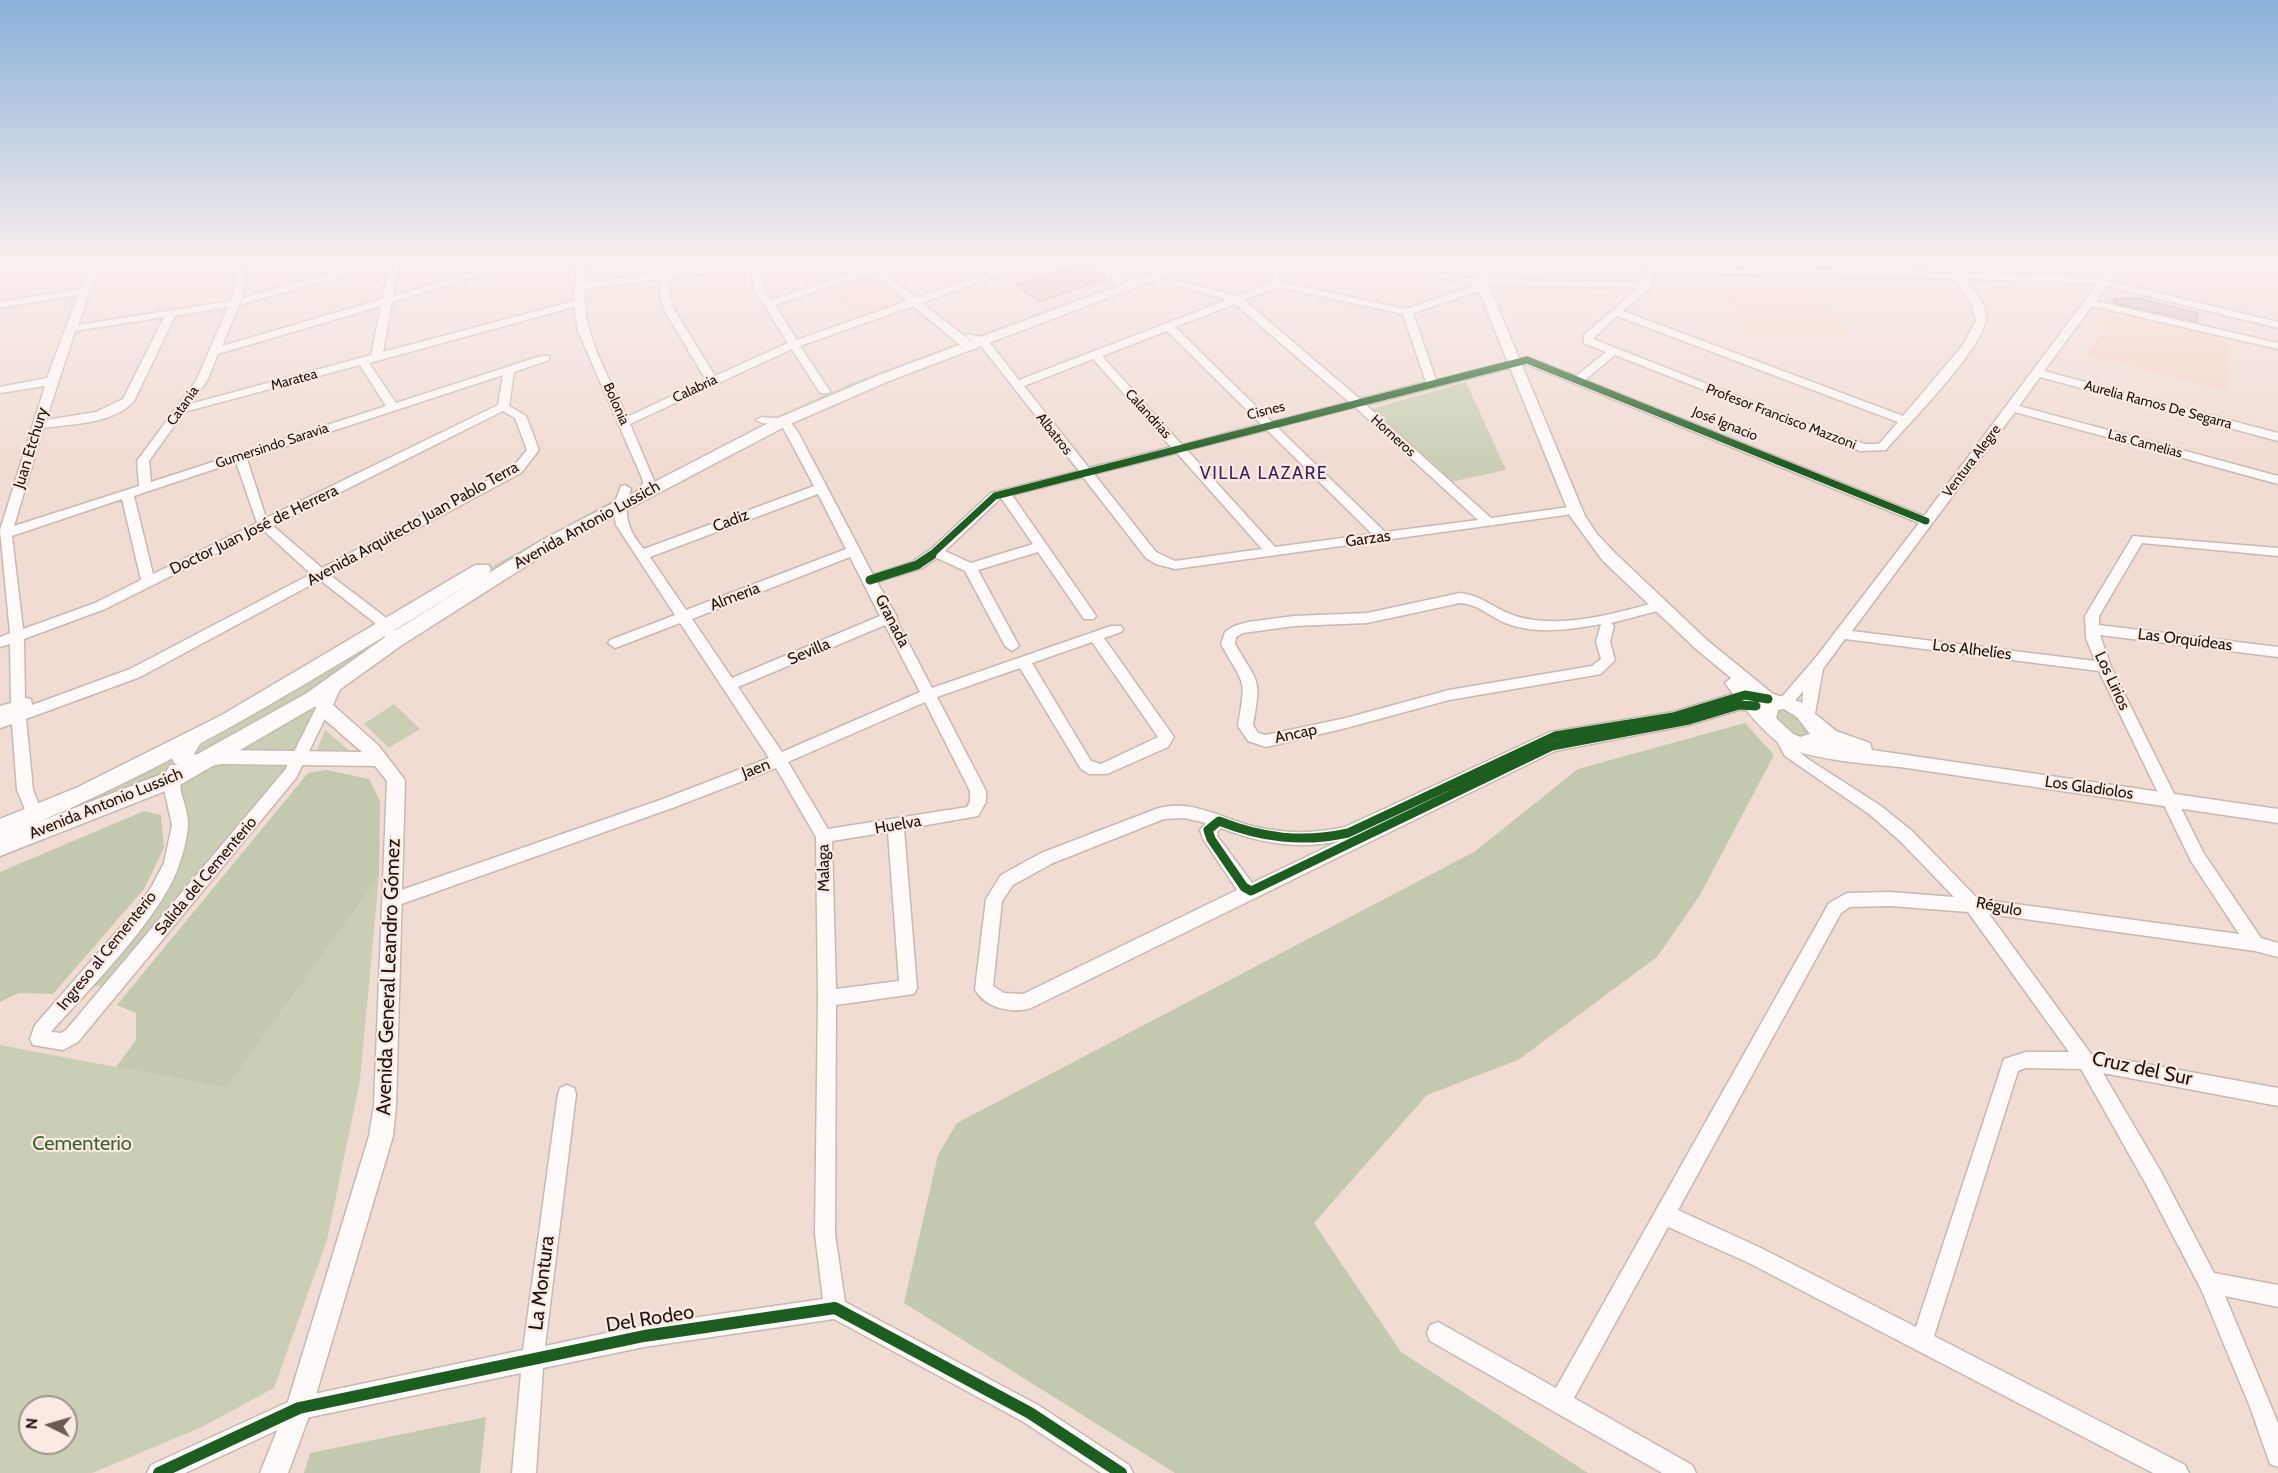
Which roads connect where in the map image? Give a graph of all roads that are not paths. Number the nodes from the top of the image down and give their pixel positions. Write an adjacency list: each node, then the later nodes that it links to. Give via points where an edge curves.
1 (78, 328): 24 (street)
2 (164, 328): 54 (street, via 123,407)
3 (225, 328): 28 (street, Catania)
4 (297, 328): 28 (street)
5 (382, 328): 32 (street)
6 (489, 328): 32 (street, Maratea)
7 (583, 328): 52 (street, Bolonia)
8 (680, 328): 39 (street)
9 (783, 328): 26 (street)
10 (844, 328): 26 (street, Calabria)
11 (952, 328): 25 (street, Albatros)
12 (999, 328): 25 (main road, Avenida Antonio Lussich)
13 (1007, 328): 25 (main road, Avenida Antonio Lussich)
14 (1167, 328): 30 (street)
15 (1170, 328): 53 (street)
16 (1269, 328): 44 (street, Horneros)
17 (1412, 328): 40 (street)
18 (1500, 328): 34 (street)
19 (1598, 328): 29 (street, Profesor Francisco Mazzoni, via 1588,337 1593,345)
20 (1657, 328): 50 (street)
21 (1979, 328): 50 (street, Profesor Francisco Mazzoni)
22 (2071, 328): 36 (street, Ventura Alegre)
23 (2216, 328): 27 (street)
24 (70, 329): 38 (street, Juan Etchury)
25 (972, 341): 41 (street, Albatros); 43 (main road, Avenida Antonio Lussich); 51 (main road, Avenida Antonio Lussich)
26 (794, 345): 39 (street, Calabria); 43 (street)
27 (2278, 346)
28 (216, 351): 48 (street, Catania)
29 (1612, 352): 37 (street); 50 (street, Profesor Francisco Mazzoni, via 1864,448 1882,447)
30 (1096, 356): 41 (street); 56 (street, Calandrias)
31 (545, 358): 35 (street, Gumersindo Saravia)
32 (376, 359): 33 (street, Maratea)
33 (363, 362): 45 (street); 48 (street, Maratea)
34 (1513, 363): 37 (street, José Ignacio, via 1534,361); 40 (street, Cisnes); 65 (street)
35 (509, 370): 45 (street, Gumersindo Saravia); 46 (street)
36 (2038, 374): 47 (street, Ventura Alegre); 55 (street, Aurelia Ramos De Segarra)
37 (1579, 379): 66 (street, José Ignacio)
38 (52, 381): 42 (street); 54 (street, Juan Etchury)
39 (712, 381): 52 (street, Calabria)
40 (1432, 384): 44 (street, Cisnes)
41 (1017, 386): 58 (street, Albatros)
42 (0, 390)
43 (824, 391): 49 (main road, Avenida Antonio Lussich)
44 (1356, 402): 53 (street, Cisnes); 67 (street, Horneros)
45 (393, 407): 57 (street, Gumersindo Saravia)
46 (503, 407): 68 (street, Doctor Juan José de Herrera); 79 (street, Avenida Arquitecto Juan Pablo Terra, via 520,416 533,450 517,470)
47 (2013, 408): 59 (street, Las Camelias); 66 (street, Ventura Alegre)
48 (183, 409): 60 (street, Catania, via 143,461)
49 (762, 420): 51 (street); 62 (main road, Avenida Antonio Lussich)
50 (1904, 420)
51 (784, 421): 61 (street, Granada); 62 (main road, Avenida Antonio Lussich)
52 (624, 423): 62 (street, Bolonia)
53 (1271, 424): 56 (street, Cisnes); 70 (street)
54 (38, 425): 69 (street, Juan Etchury)
55 (2277, 433)
56 (1179, 448): 58 (street, Cisnes); 74 (street, Calandrias)
57 (240, 457): 60 (street, Gumersindo Saravia); 68 (street)
58 (1084, 472): 64 (street, Cisnes); 77 (street, Albatros)
59 (2278, 480)
60 (145, 487): 63 (street, Gumersindo Saravia)
61 (821, 488): 72 (street, Granada); 76 (street, Cadiz)
62 (634, 492): 76 (street, Malaga, via 625,536); 89 (main road, Avenida Antonio Lussich)
63 (127, 493): 69 (street, Gumersindo Saravia); 81 (street)
64 (1004, 493): 71 (street); 73 (street, Cisnes, via 995,496)
65 (1576, 510): 67 (street, Garzas); 82 (street, via 1609,557)
66 (1926, 521): 90 (street, Ventura Alegre)
67 (1488, 522): 70 (street, Garzas)
68 (265, 525): 79 (street); 81 (street, Doctor Juan José de Herrera)
69 (2, 534): 92 (street, Juan Etchury)
70 (1382, 537): 74 (street, Garzas)
71 (1039, 547): 78 (street); 83 (street)
72 (855, 550): 80 (street, Granada); 84 (street, Almeria)
73 (936, 552): 78 (street); 80 (street, Cisnes, via 917,565)
74 (1272, 552): 77 (street, Garzas, via 1175,565)
75 (2278, 552): 88 (street, Los Lirios, via 2138,539 2092,616)
76 (642, 555): 84 (street, Malaga)
77 (1161, 561)
78 (970, 568): 96 (street)
79 (318, 572): 89 (street, via 380,620); 107 (street, Avenida Arquitecto Juan Pablo Terra, via 135,673)
80 (870, 580): 85 (street, Granada)
81 (148, 582): 92 (street, Doctor Juan José de Herrera, via 77,616)
82 (1664, 609): 86 (street, Ancap); 95 (street)
83 (1089, 616)
84 (683, 617): 94 (street, Almeria); 101 (street, Malaga)
85 (890, 617): 101 (street, Sevilla); 103 (street, Granada)
86 (1604, 622): 86 (street, Ancap, via 1534,626 1512,621 1471,599 1460,598 1367,618 1239,628 1230,635 1228,644 1251,685 1245,726 1253,737 1266,741 1449,695 1596,670 1608,660 1603,642)
87 (1116, 628): 91 (street, Jaen)
88 (2092, 629): 97 (street, Las Orquídeas); 100 (street, Los Lirios)
89 (390, 633): 102 (main road, Avenida Antonio Lussich); 110 (main road, Avenida Antonio Lussich)
90 (1841, 634): 99 (street, Ventura Alegre); 100 (street, Los Alhelíes)
91 (1095, 636): 98 (street, Jaen); 98 (street, via 1166,737 1163,743 1102,770 1086,765)
92 (17, 637): 93 (street, Doctor Juan José de Herrera); 107 (street, Juan Etchury)
93 (0, 642)
94 (615, 643)
95 (1701, 645): 104 (street); 104 (street)
96 (1012, 646)
97 (2278, 652)
98 (1023, 660): 103 (street, Jaen)
99 (1822, 660): 104 (street, Ventura Alegre); 108 (street, Ventura Alegre, via 1810,687)
100 (2104, 666): 119 (street, Los Lirios)
101 (728, 686): 116 (street, Malaga)
102 (332, 687): 105 (street); 112 (main road, Avenida Antonio Lussich)
103 (929, 694): 116 (street, Jaen); 120 (street, Granada, via 978,791 978,802)
104 (1767, 704): 108 (street, Los Gladiolos, via 1798,707); 111 (street); 127 (street, via 1556,736 1348,833); 129 (street, via 1739,705 1689,720 1552,746)
105 (324, 706): 113 (street, Salida del Cementerio); 115 (street, Avenida General Leandro Gómez)
106 (0, 712): 107 (street, Avenida Arquitecto Juan Pablo Terra)
107 (18, 712): 109 (street, Avenida Arquitecto Juan Pablo Terra); 121 (street, Juan Etchury, via 25,790)
108 (1812, 720): 111 (street, via 1819,734 1812,741); 117 (street, Los Gladiolos, via 1830,736)
109 (0, 723)
110 (194, 739): 114 (street); 121 (main road, Avenida Antonio Lussich)
111 (1786, 739): 117 (street, Los Gladiolos, via 1850,755); 132 (street, Régulo, via 1790,752 1803,763 1866,803 1906,836)
112 (209, 758): 113 (street); 114 (street, via 197,762); 118 (main road, Avenida Antonio Lussich)
113 (299, 758): 115 (street); 136 (street, Salida del Cementerio, via 291,774)
114 (181, 759): 118 (street)
115 (377, 759): 131 (street, Avenida General Leandro Gómez, via 396,780)
116 (779, 760): 126 (street, Malaga); 131 (street, Jaen)
117 (1900, 760): 119 (street, Los Gladiolos)
118 (170, 780): 128 (main road, Avenida Antonio Lussich); 136 (street, Ingreso al Cementerio, via 180,825 172,863 139,918 41,1031 39,1039 63,1042)
119 (2171, 800): 122 (street, Los Gladiolos); 133 (street, Los Lirios, via 2197,856)
120 (972, 812): 124 (street, Huelva)
121 (35, 815): 125 (main road, Avenida Antonio Lussich)
122 (2278, 816)
123 (1219, 821): 127 (street, via 1244,831); 130 (street, via 1208,830 1211,839); 130 (street, via 1177,810 1162,813 1047,858 1007,880 994,899 984,989 1010,1004 1025,1002)
124 (896, 826): 126 (street, Huelva); 135 (street, via 908,988)
125 (0, 829)
126 (824, 836): 135 (street, Malaga)
127 (1298, 841): 129 (street, via 1294,851)
128 (0, 847)
129 (1310, 861): 130 (street)
130 (1251, 891)
131 (393, 900): 148 (street, Avenida General Leandro Gómez, via 381,1136)
132 (1973, 905): 133 (street, Régulo); 137 (street, Cruz del Sur); 140 (street, via 1890,899 1846,900 1835,908)
133 (2255, 944): 134 (street, Régulo)
134 (2278, 950)
135 (827, 998): 143 (street, Malaga, via 825,1234)
136 (72, 1036)
137 (2086, 1061): 139 (street, Cruz del Sur); 141 (street); 145 (street, via 2026,1060 2011,1065)
138 (567, 1094): 146 (street, La Montura)
139 (2278, 1096)
140 (1665, 1215): 145 (street, via 1754,1255); 147 (street)
141 (2208, 1282): 142 (street); 149 (street)
142 (2278, 1296)
143 (835, 1308): 146 (street, Del Rodeo); 153 (street, via 1030,1413)
144 (1437, 1333): 147 (street)
145 (1921, 1343): 155 (street)
146 (533, 1357): 148 (street, Del Rodeo); 152 (street, La Montura)
147 (1560, 1402): 154 (street)
148 (299, 1408): 150 (street, Del Rodeo); 151 (street, Avenida General Leandro Gómez)
149 (2278, 1456)
150 (159, 1473)
151 (274, 1473)
152 (524, 1473)
153 (1121, 1473)
154 (1684, 1473)
155 (2177, 1473)

